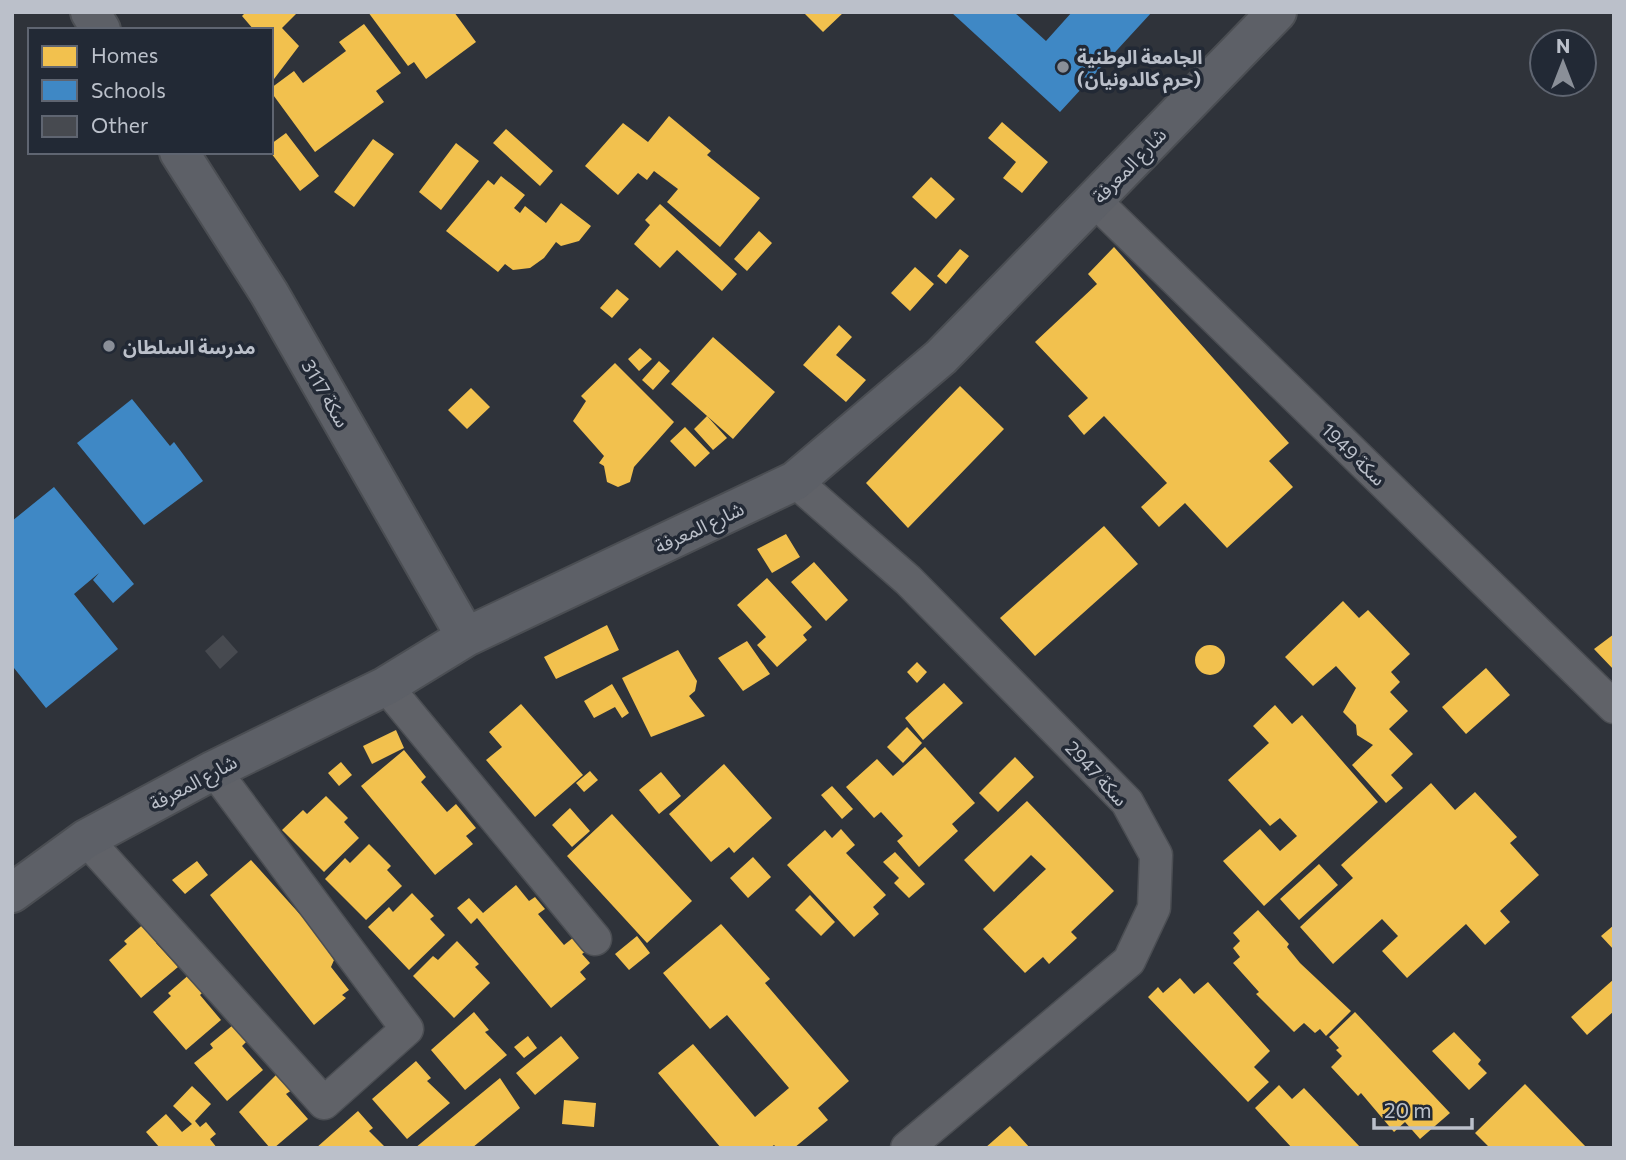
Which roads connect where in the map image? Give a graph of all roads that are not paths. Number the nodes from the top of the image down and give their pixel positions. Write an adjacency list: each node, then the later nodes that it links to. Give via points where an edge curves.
1 (90, 12): 3 (street)
2 (1277, 12): 5 (street, شارع المعرفة)
3 (100, 28)
4 (180, 154): 7 (street, سكة 3117, via 269,293)
5 (1094, 200): 6 (street, شارع المعرفة, via 942,357); 9 (street, سكة 1949)
6 (795, 481): 7 (street, شارع المعرفة); 14 (street, سكة 2947, via 908,580 1127,802 1156,855 1154,908 1129,961)
7 (466, 637): 8 (street, شارع المعرفة)
8 (386, 687): 10 (street, شارع المعرفة); 13 (street)
9 (1614, 707)
10 (214, 770): 11 (street, شارع المعرفة); 11 (street, via 407,1029 324,1103)
11 (86, 839): 12 (street, شارع المعرفة)
12 (12, 893)
13 (595, 939)
14 (907, 1148)

